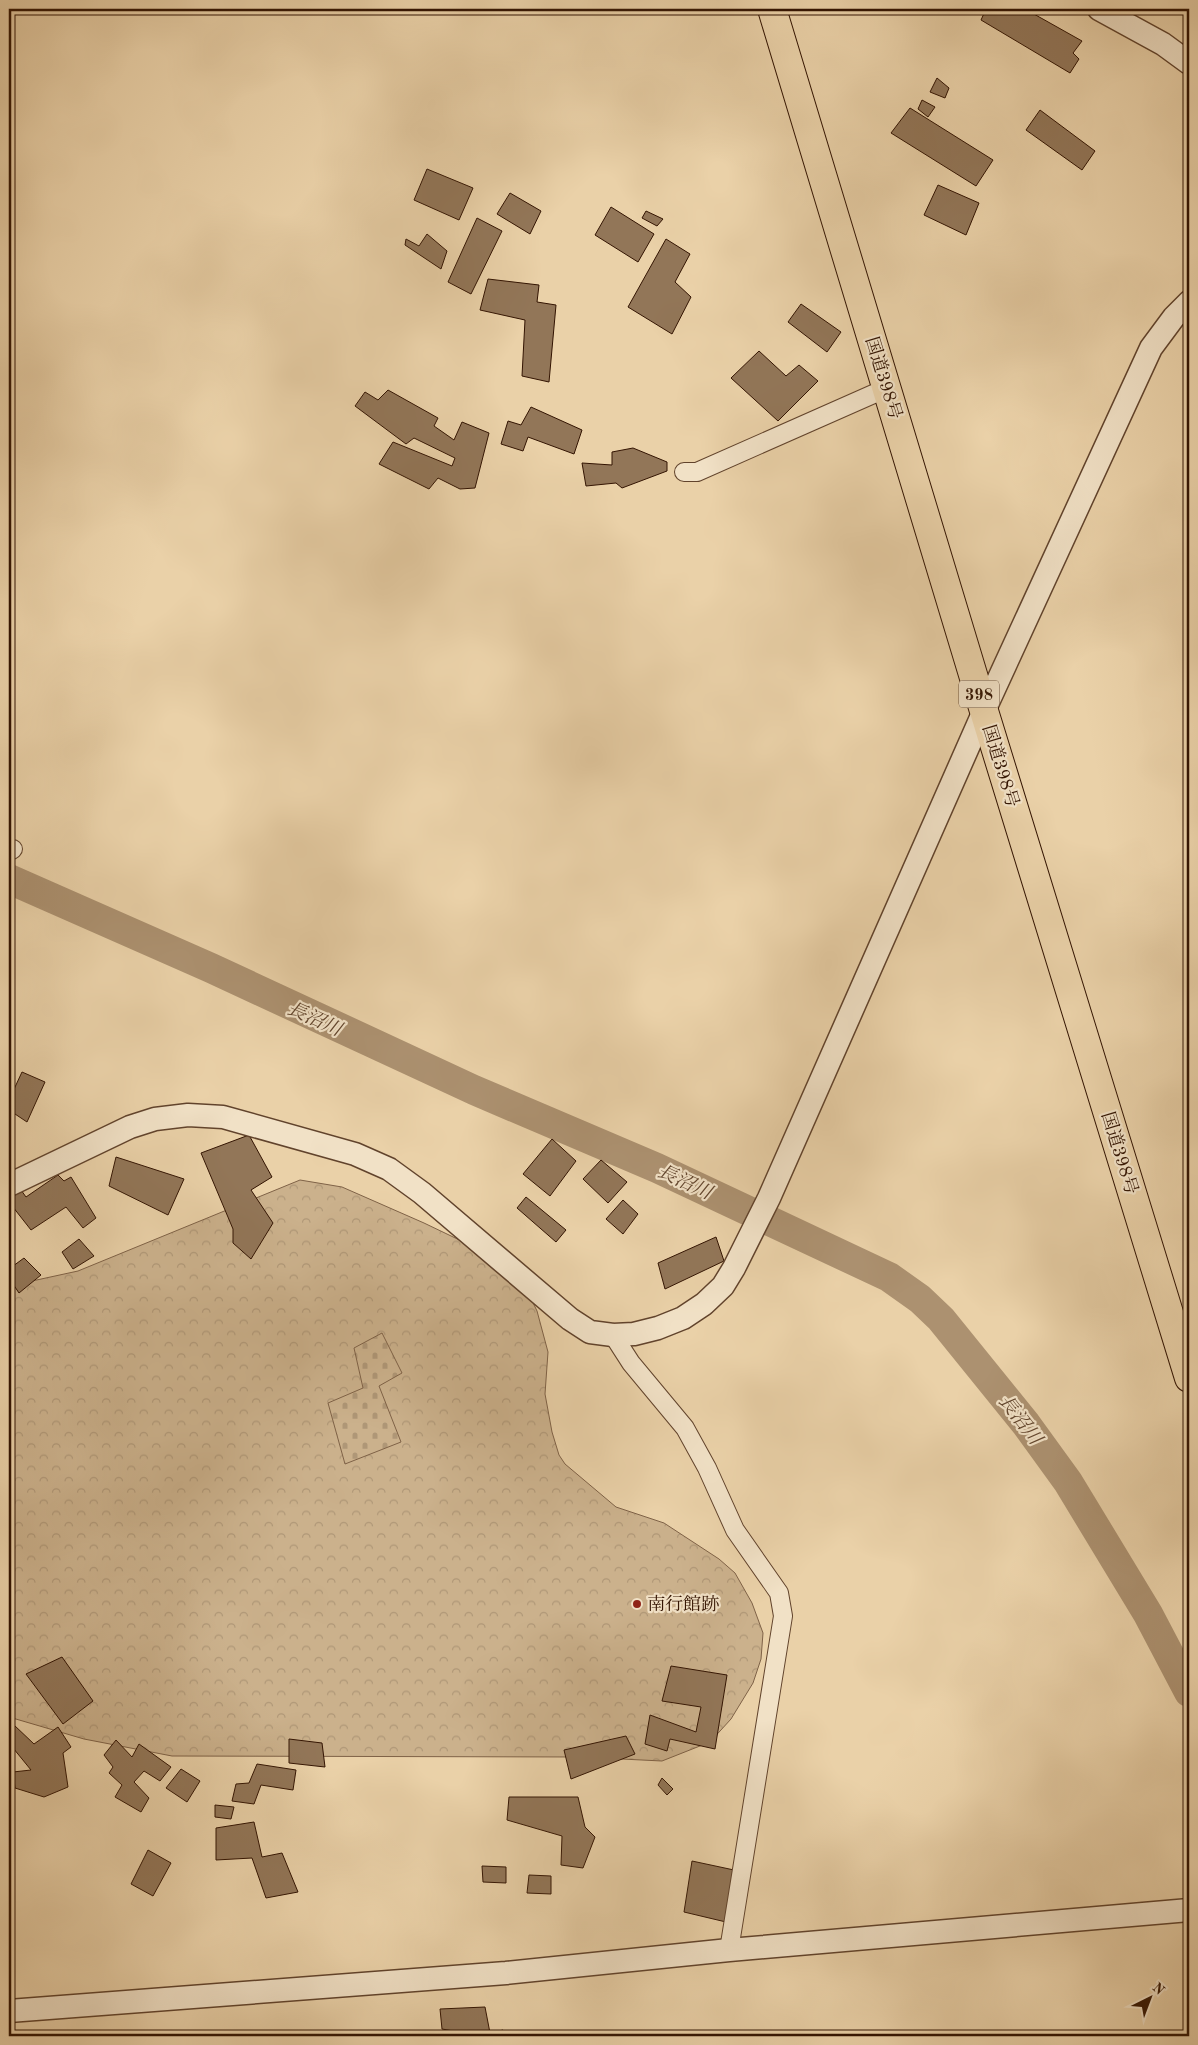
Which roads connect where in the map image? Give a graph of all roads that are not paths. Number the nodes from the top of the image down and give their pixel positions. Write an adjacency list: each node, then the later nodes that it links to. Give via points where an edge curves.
1 (772, 9): 5 (highway, 国道398号 / 398)
2 (1099, 9): 3 (street, via 1163,44)
3 (1189, 63)
4 (1189, 302): 7 (street, via 1151,348)
5 (887, 388): 6 (street, via 697,472); 7 (highway, 国道398号 / 398)
6 (684, 472)
7 (984, 711): 9 (street, via 769,1198 723,1286 683,1318 634,1334); 10 (highway, 国道398号 / 398)
8 (9, 1185): 9 (street, via 130,1127 155,1119 188,1115 223,1117 355,1154 389,1169 422,1192 570,1319 590,1332)
9 (613, 1335): 12 (street, via 631,1363 685,1428 735,1530 779,1593 783,1616)
10 (1189, 1378)
11 (1189, 1910): 12 (street)
12 (729, 1950): 13 (street, via 506,1974)
13 (9, 2011)

